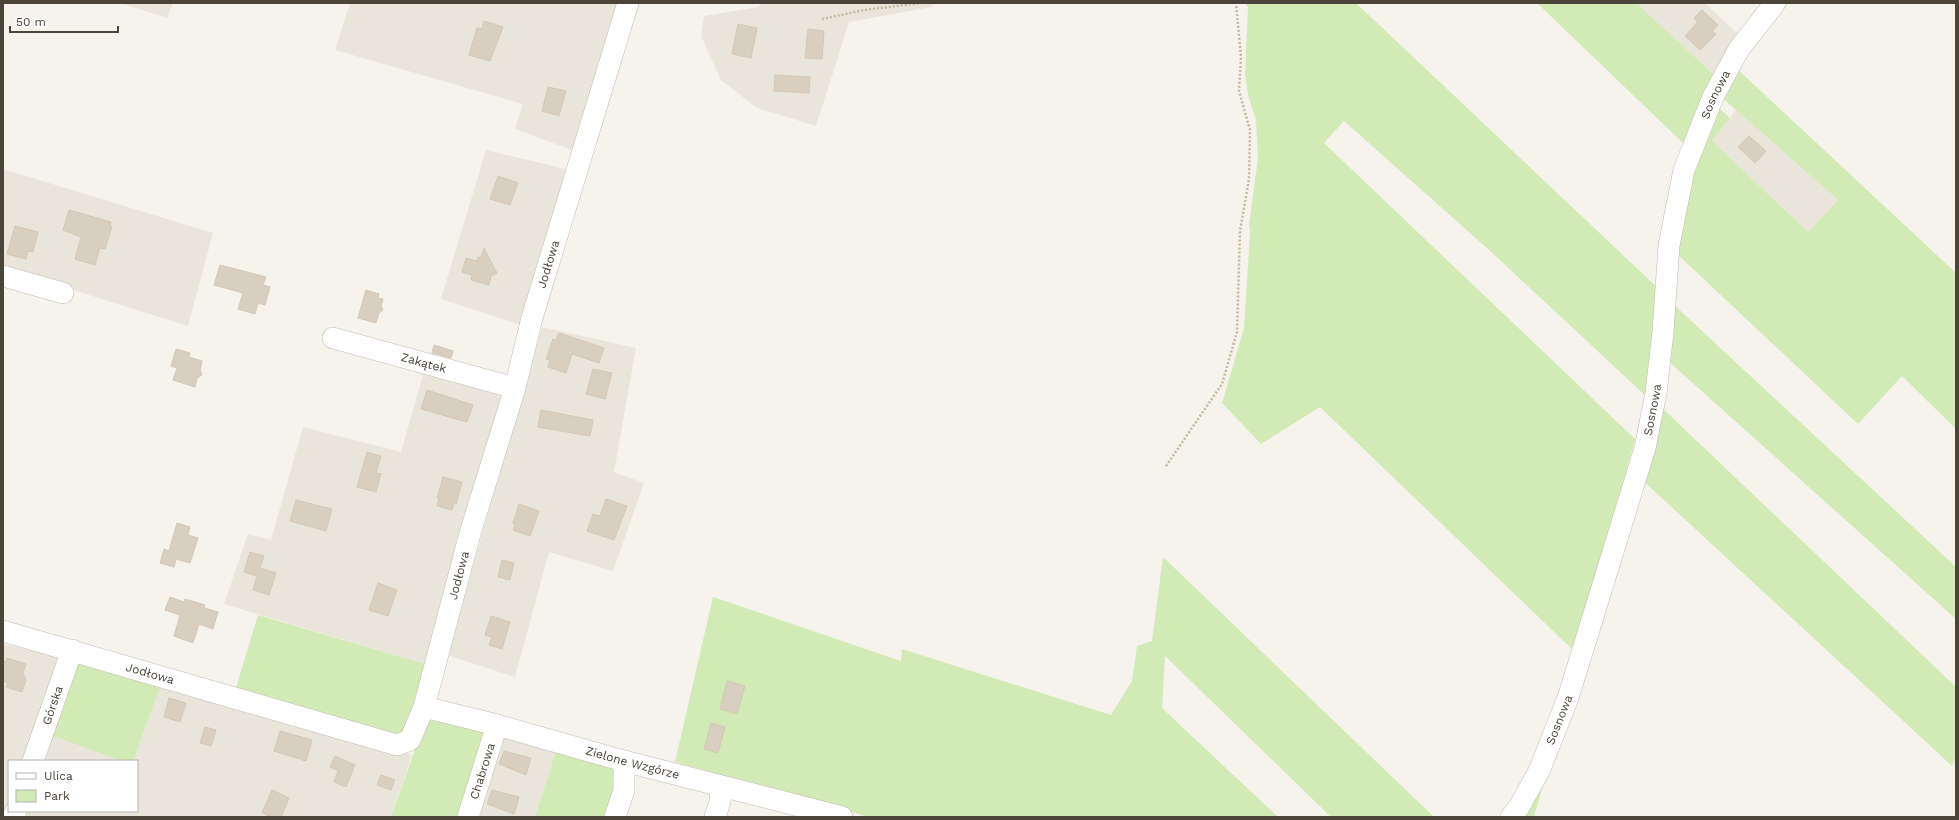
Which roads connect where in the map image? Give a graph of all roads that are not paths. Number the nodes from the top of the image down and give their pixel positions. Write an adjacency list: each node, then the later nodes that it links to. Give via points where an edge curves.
1 (628, 3): 6 (street, Jodłowa, via 536,303)
2 (1775, 3): 18 (street, Sosnowa, via 1735,56 1713,97 1684,170 1669,245 1664,332 1645,448 1568,698 1539,771)
3 (3, 276): 4 (street)
4 (63, 293)
5 (333, 338): 6 (street, Zakątek)
6 (515, 388): 9 (street, Jodłowa, via 471,530)
7 (3, 631): 8 (street, Jodłowa)
8 (72, 650): 9 (street, Jodłowa, via 397,744 410,740); 11 (street, Górska)
9 (424, 707): 10 (street, Zielone Wzgórze)
10 (496, 725): 12 (street, Zielone Wzgórze); 14 (street, Chabrowa)
11 (33, 760)
12 (624, 761): 13 (street, Zielone Wzgórze); 15 (street, via 624,790)
13 (721, 786): 16 (street, via 720,802); 17 (street, Zielone Wzgórze)
14 (468, 817)
15 (615, 817)
16 (715, 817)
17 (842, 817)
18 (1511, 817)

